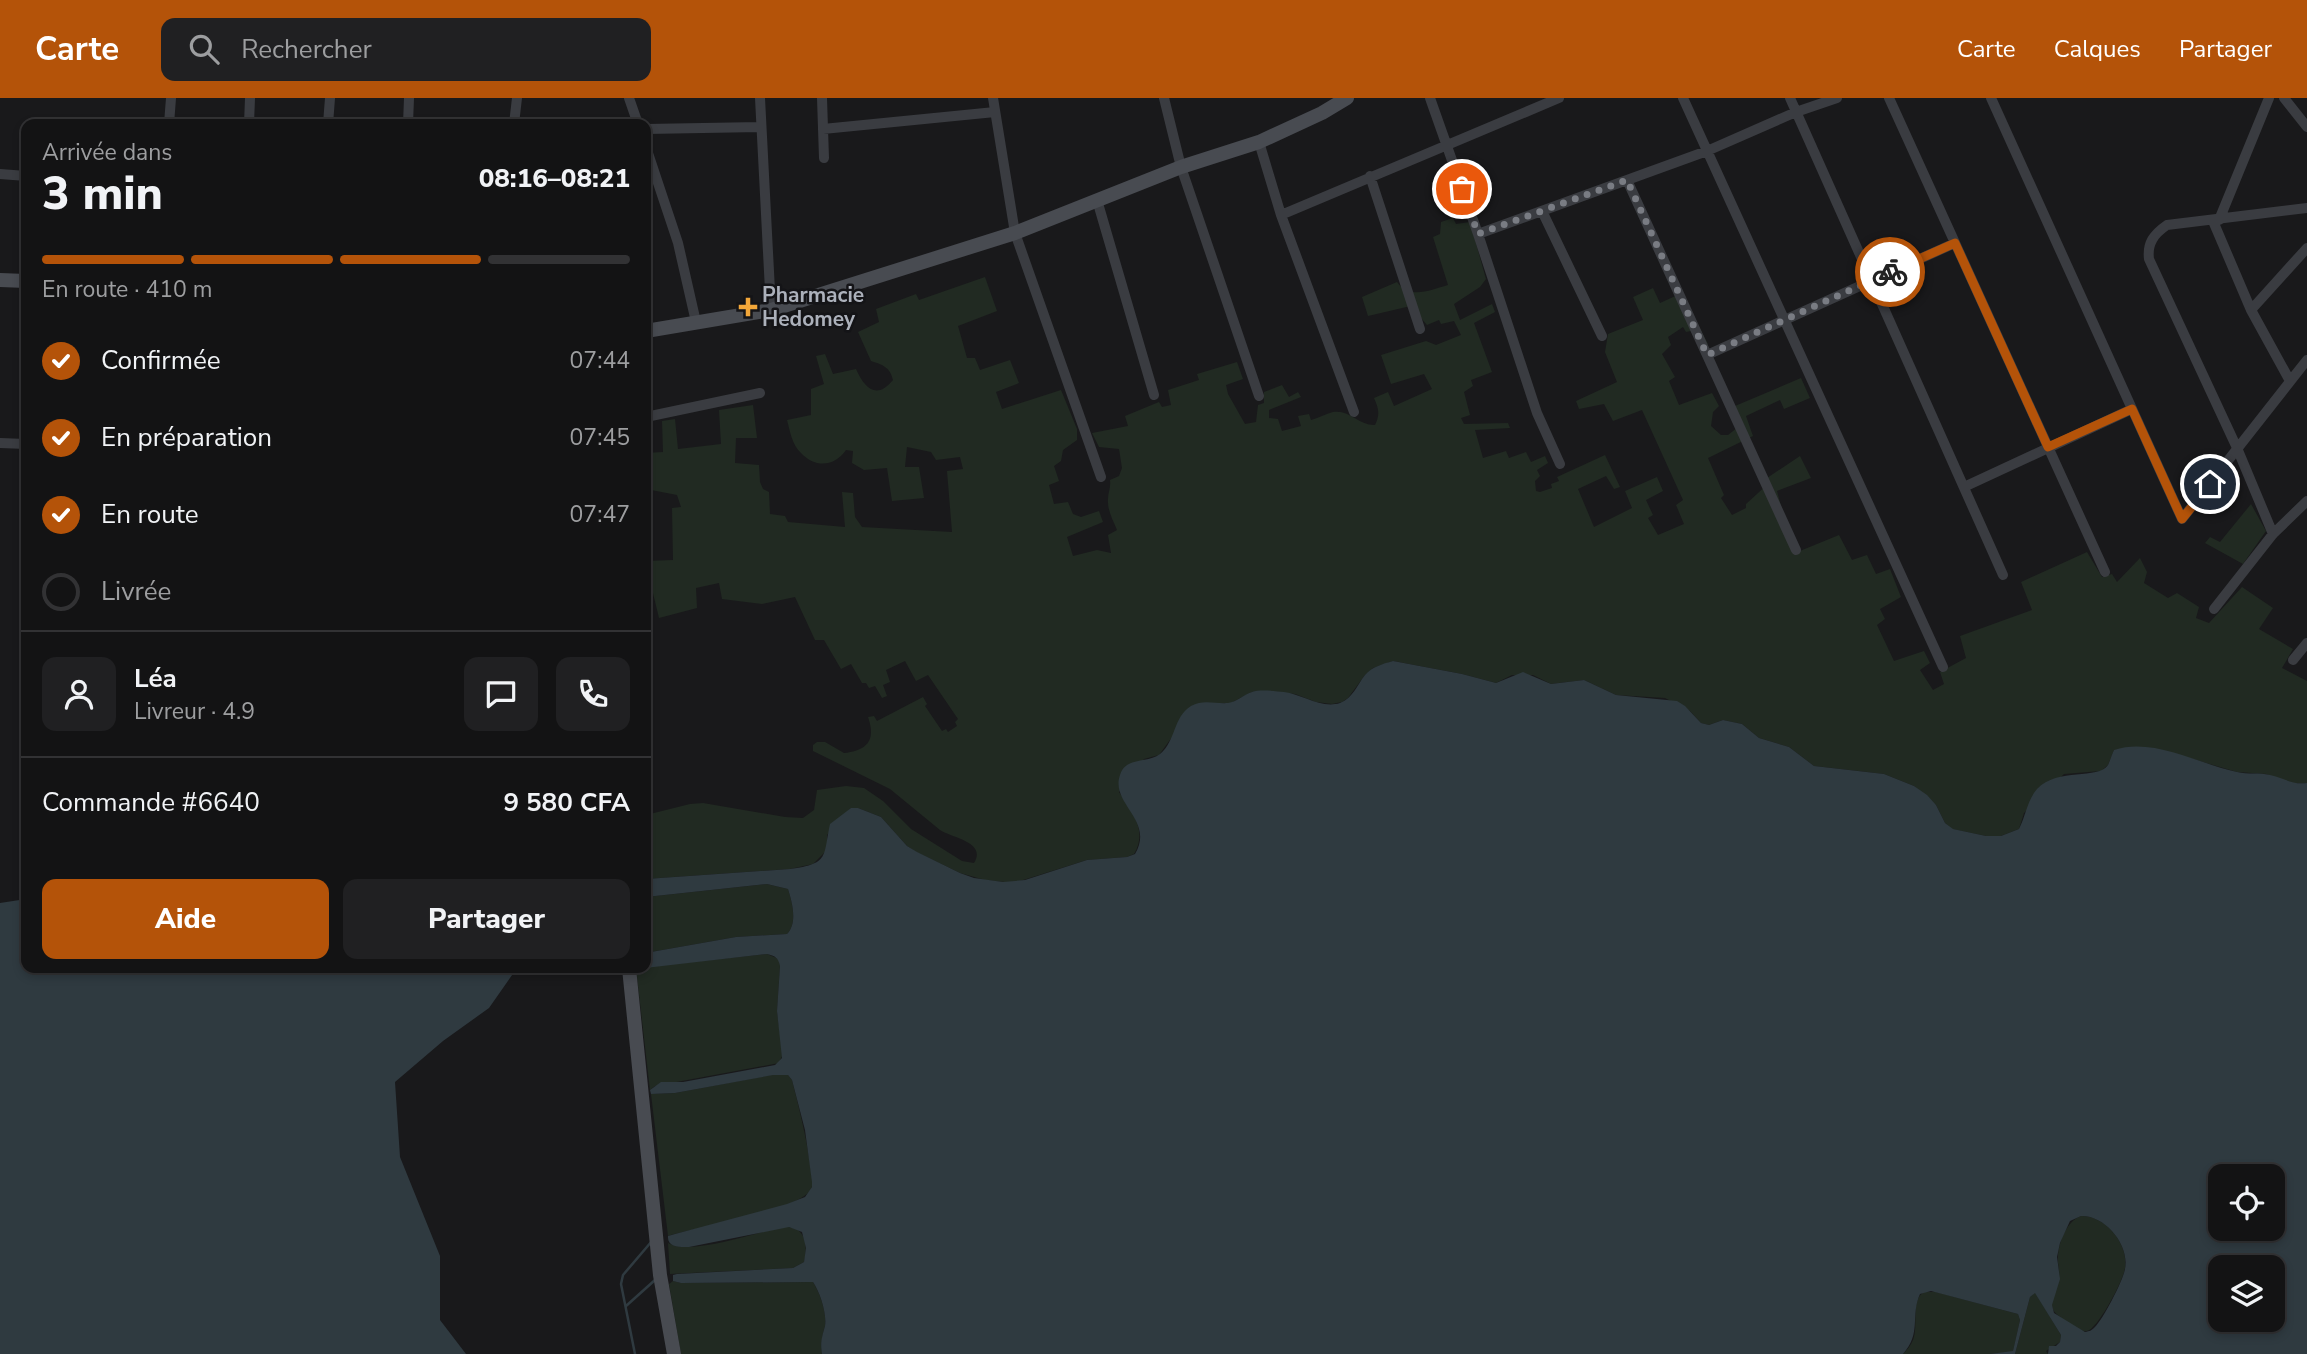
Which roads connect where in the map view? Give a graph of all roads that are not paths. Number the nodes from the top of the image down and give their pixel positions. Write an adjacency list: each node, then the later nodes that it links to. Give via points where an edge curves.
1 (171, 98): 23 (street)
2 (250, 98): 24 (street)
3 (330, 98): 25 (street)
4 (409, 98): 26 (street)
5 (517, 98): 27 (street)
6 (629, 98): 28 (street)
7 (760, 98): 30 (street)
8 (822, 98): 32 (street)
9 (993, 98): 21 (street)
10 (1164, 98): 38 (street)
11 (1347, 98): 33 (street)
12 (1430, 98): 34 (street)
13 (1559, 98): 34 (street)
14 (1683, 98): 35 (street)
15 (1790, 98): 22 (street)
16 (1837, 98): 22 (street)
17 (1889, 98): 50 (street)
18 (1992, 98): 68 (street)
19 (2269, 98): 47 (street)
20 (2284, 98): 29 (street)
21 (995, 112): 32 (street); 48 (street)
22 (1796, 113): 35 (street); 54 (street)
23 (169, 119)
24 (249, 119)
25 (328, 119)
26 (408, 119)
27 (515, 119)
28 (636, 119)
29 (2306, 123)
30 (760, 127): 31 (street); 55 (street)
31 (651, 129)
32 (823, 129): 36 (street)
33 (1259, 142): 38 (street); 46 (street)
34 (1446, 144): 41 (street); 49 (street)
35 (1707, 151): 42 (street); 57 (street)
36 (824, 158)
37 (651, 162): 58 (street, via 678,243)
38 (1181, 167): 43 (street); 67 (street)
39 (0, 174): 40 (street)
40 (21, 176)
41 (1370, 176): 46 (street); 59 (street)
42 (1627, 180): 45 (street); 62 (street)
43 (1097, 200): 48 (street); 66 (street)
44 (2307, 208): 47 (street)
45 (1542, 211): 49 (street); 61 (street)
46 (1281, 215): 69 (street)
47 (2216, 221): 56 (street); 74 (street, via 2167,225 2152,239 2148,251)
48 (1015, 233): 55 (street); 76 (street)
49 (1478, 234): 75 (street, via 1537,414)
50 (1955, 243): 54 (street); 73 (street)
51 (2307, 248): 56 (street)
52 (0, 280): 53 (street)
53 (21, 281)
54 (1871, 281): 57 (street); 77 (street)
55 (771, 310): 58 (street)
56 (2251, 310): 64 (street)
57 (1784, 320): 62 (street); 86 (street)
58 (696, 322): 60 (street)
59 (1420, 329)
60 (651, 330)
61 (1602, 336)
62 (1707, 355): 80 (street)
63 (2307, 360): 64 (street)
64 (2290, 382): 74 (street)
65 (760, 393): 70 (street)
66 (1154, 395)
67 (1259, 396)
68 (2132, 409): 73 (street); 74 (street, via 2182,519)
69 (1354, 412)
70 (651, 416)
71 (0, 443): 72 (street)
72 (21, 444)
73 (2048, 447): 77 (street); 81 (street)
74 (2237, 448): 79 (street)
75 (1560, 464)
76 (1101, 477)
77 (1964, 487): 82 (street)
78 (2307, 501): 79 (street)
79 (2273, 534): 83 (street)
80 (1796, 550)
81 (2105, 572)
82 (2003, 575)
83 (2214, 609)
84 (2307, 643): 85 (street)
85 (2294, 660)
86 (1943, 667)
87 (630, 973): 88 (street, via 660,1275)
88 (674, 1354)

